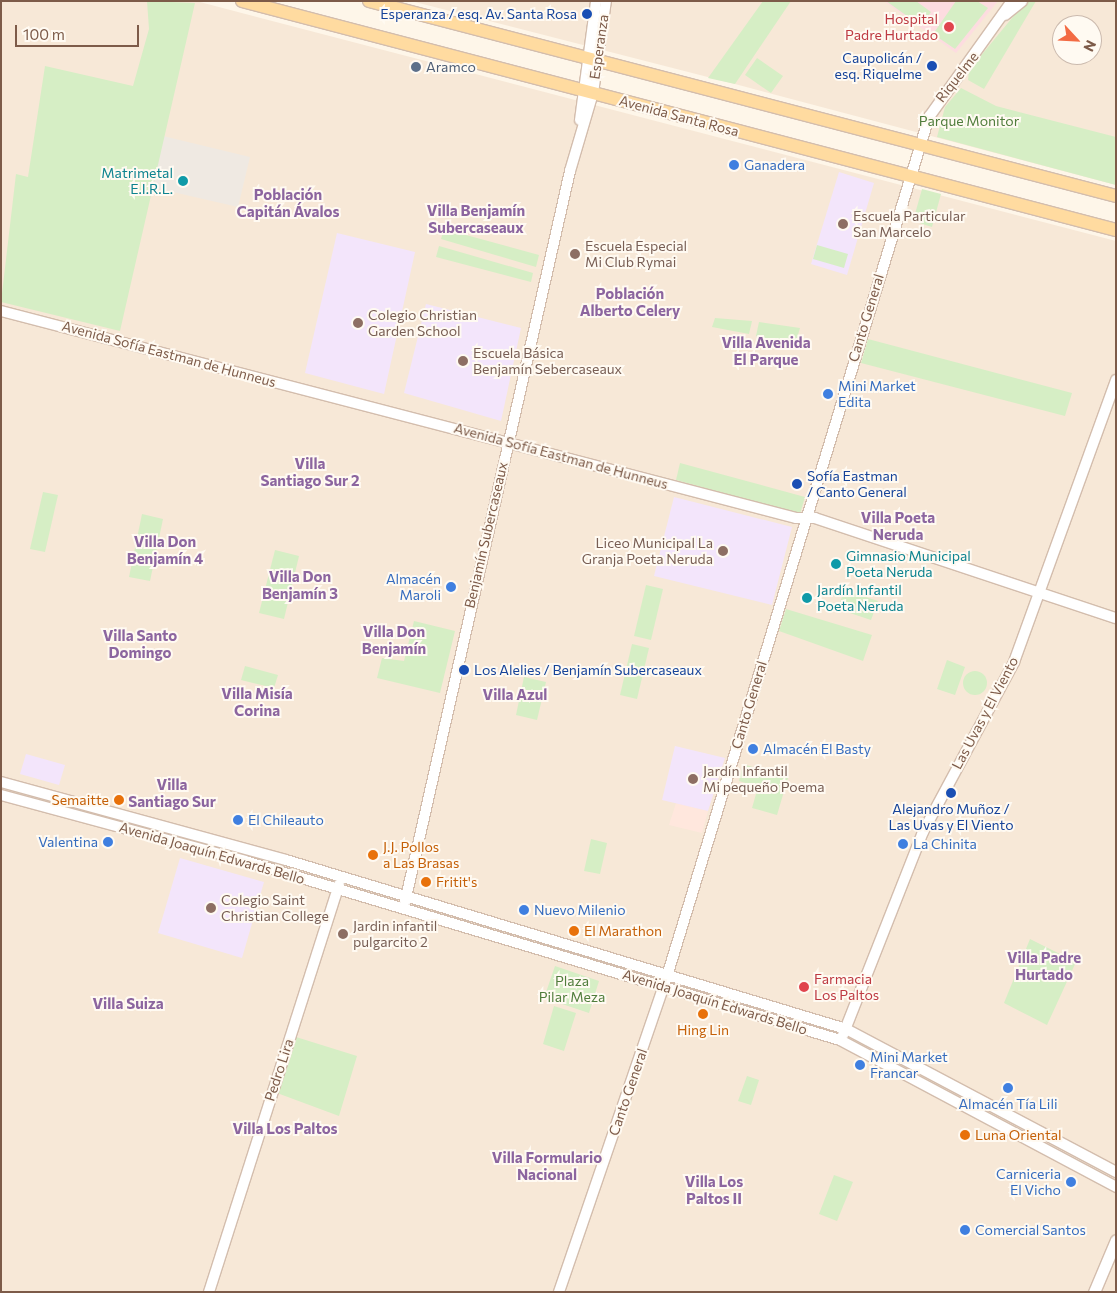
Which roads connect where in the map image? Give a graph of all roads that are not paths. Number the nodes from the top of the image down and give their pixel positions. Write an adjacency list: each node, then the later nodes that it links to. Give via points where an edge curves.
1 (242, 1): 9 (main road, Avenida Santa Rosa)
2 (369, 1): 8 (main road)
3 (596, 1): 8 (street, Esperanza)
4 (606, 1): 8 (street, Esperanza)
5 (1012, 1): 7 (street, Riquelme)
6 (1022, 1): 7 (street, Riquelme)
7 (1005, 15): 10 (street, Riquelme, via 938,100)
8 (592, 59): 9 (street, Esperanza); 10 (main road)
9 (587, 92): 11 (main road, Avenida Santa Rosa); 16 (street, Benjamín Subercaseaux)
10 (921, 145): 11 (street, Canto General); 12 (main road)
11 (910, 176): 13 (main road, Avenida Santa Rosa); 17 (street, Canto General)
12 (1116, 196)
13 (1116, 230)
14 (1, 310): 16 (street, Avenida Sofía Eastman de Hunneus)
15 (1116, 380): 18 (street, Las Uvas y El Viento)
16 (508, 442): 17 (street, Avenida Sofía Eastman de Hunneus); 24 (street, Benjamín Subercaseaux)
17 (806, 518): 18 (street, Avenida Sofía Eastman de Hunneus); 26 (street, Canto General)
18 (1037, 594): 19 (street, Avenida Sofía Eastman de Hunneus); 28 (street, Las Uvas y El Viento, via 1008,676 923,832)
19 (1116, 618)
20 (1, 782): 22 (street, Avenida Joaquín Edwards Bello)
21 (1, 795): 23 (street, Avenida Joaquín Edwards Bello)
22 (341, 878): 23 (street, Pedro Lira); 24 (street, Avenida Joaquín Edwards Bello)
23 (337, 890): 25 (street, Avenida Joaquín Edwards Bello); 33 (street, Pedro Lira)
24 (403, 898): 25 (street); 26 (street, Avenida Joaquín Edwards Bello)
25 (408, 913): 27 (street, Avenida Joaquín Edwards Bello)
26 (668, 974): 27 (street, Canto General); 28 (street, Avenida Joaquín Edwards Bello)
27 (664, 986): 29 (street, Avenida Joaquín Edwards Bello); 34 (street, Canto General)
28 (846, 1028): 29 (street, Las Uvas y El Viento); 30 (street, Avenida Joaquín Edwards Bello)
29 (840, 1040): 31 (street, Avenida Joaquín Edwards Bello)
30 (1116, 1172)
31 (1116, 1187)
32 (1116, 1240): 35 (main road)
33 (209, 1292)
34 (559, 1292)
35 (1094, 1292)

